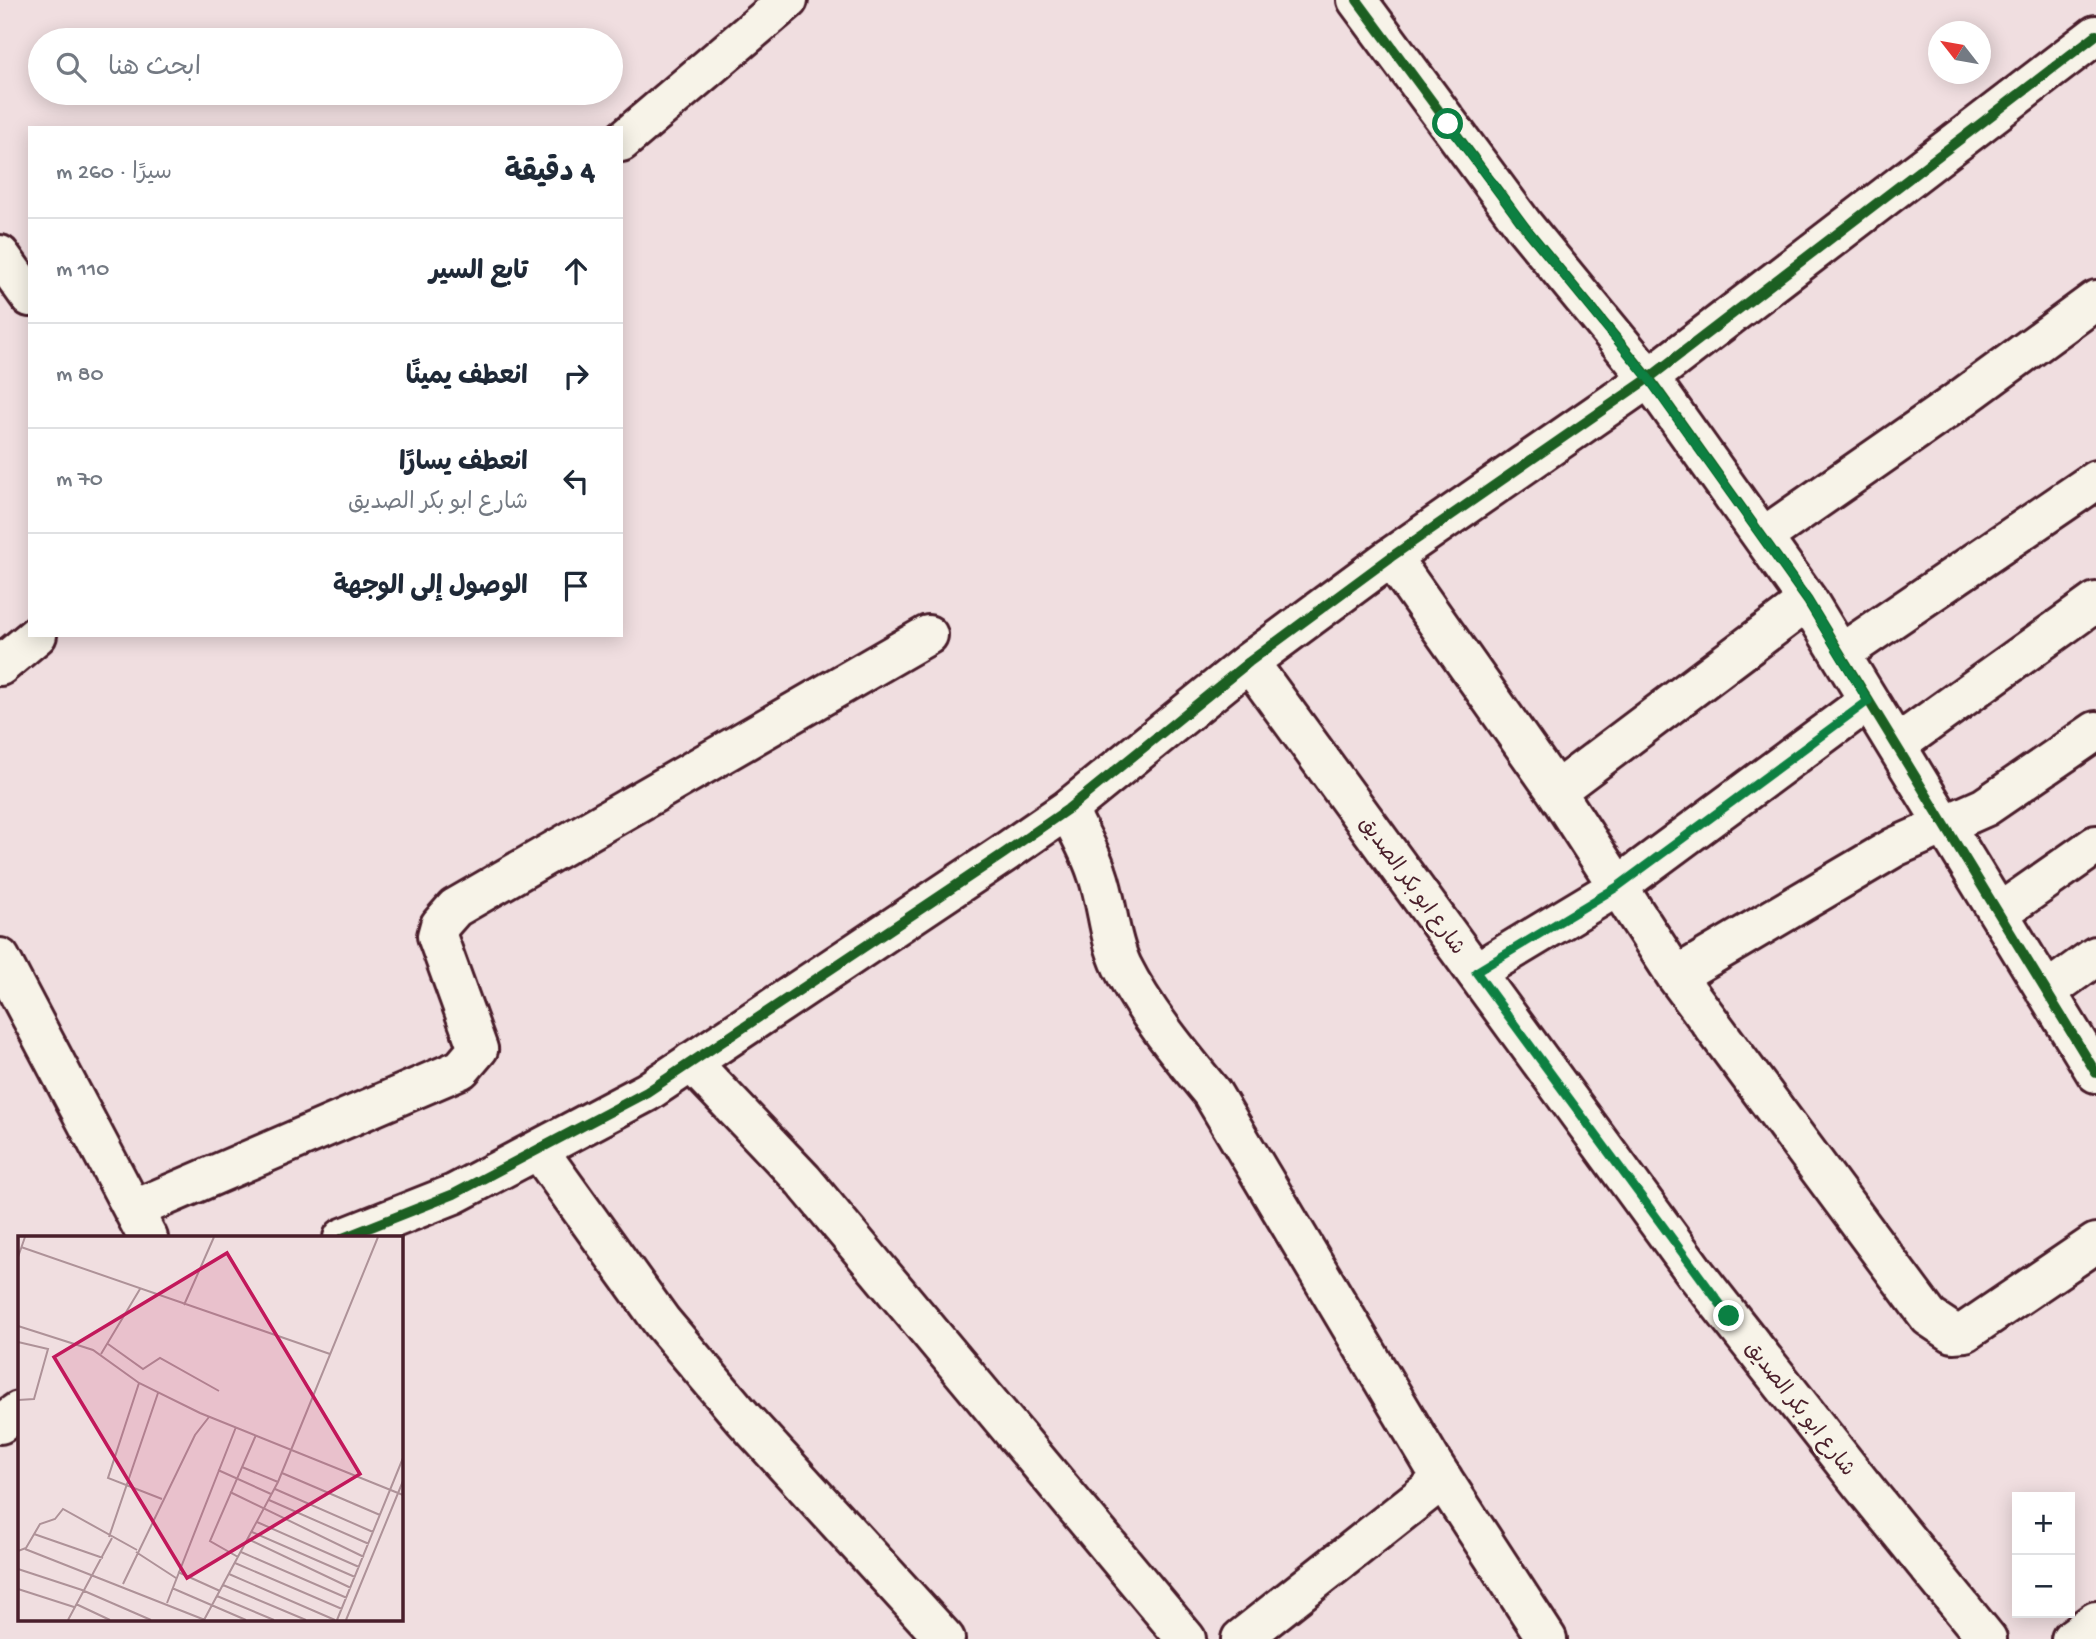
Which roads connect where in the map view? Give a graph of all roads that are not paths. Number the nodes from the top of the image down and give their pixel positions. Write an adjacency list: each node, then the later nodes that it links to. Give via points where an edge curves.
1 (788, 0): 4 (street)
2 (1357, 0): 8 (street, via 1524,226)
3 (2096, 35): 8 (street)
4 (623, 140)
5 (0, 255): 6 (street)
6 (28, 294)
7 (2096, 300): 10 (street)
8 (1649, 379): 10 (street); 11 (street)
9 (2096, 480): 16 (street)
10 (1763, 537): 12 (street)
11 (1391, 557): 17 (street); 22 (street)
12 (1808, 601): 16 (street); 22 (street)
13 (2096, 602): 21 (street)
14 (928, 635): 36 (street, via 455,908 436,936 478,1049 461,1069)
15 (35, 637): 18 (street)
16 (1842, 653): 19 (street)
17 (1249, 662): 23 (street); 30 (street, شارع ابو بكر الصديق)
18 (0, 666)
19 (1868, 701): 21 (street); 26 (street)
20 (2096, 731): 24 (street, via 1984,807)
21 (1898, 744): 24 (street)
22 (1556, 791): 26 (street)
23 (1068, 809): 34 (street); 41 (street, via 1097,873 1109,929 1133,984 1212,1093)
24 (1945, 823): 27 (street); 31 (street, via 1895,847)
25 (2096, 845): 27 (street)
26 (1617, 887): 30 (street); 31 (street)
27 (1999, 913): 32 (street)
28 (2096, 956): 32 (street)
29 (0, 958): 36 (street)
30 (1476, 972): 47 (street, شارع ابو بكر الصديق, via 1696,1274)
31 (1676, 976): 38 (street, via 1938,1325 1953,1333 1965,1332)
32 (2046, 992): 33 (street)
33 (2092, 1057)
34 (691, 1062): 35 (street, via 647,1092); 44 (street, via 803,1180)
35 (539, 1151): 37 (street, via 454,1194); 43 (street, via 662,1322 743,1418)
36 (141, 1224)
37 (348, 1236)
38 (2096, 1242)
39 (18, 1412): 40 (street)
40 (0, 1424)
41 (1443, 1479): 45 (street); 46 (street)
42 (2096, 1621): 48 (street)
43 (945, 1639)
44 (1186, 1639)
45 (1241, 1639)
46 (1547, 1639)
47 (1987, 1639)
48 (2071, 1639)

